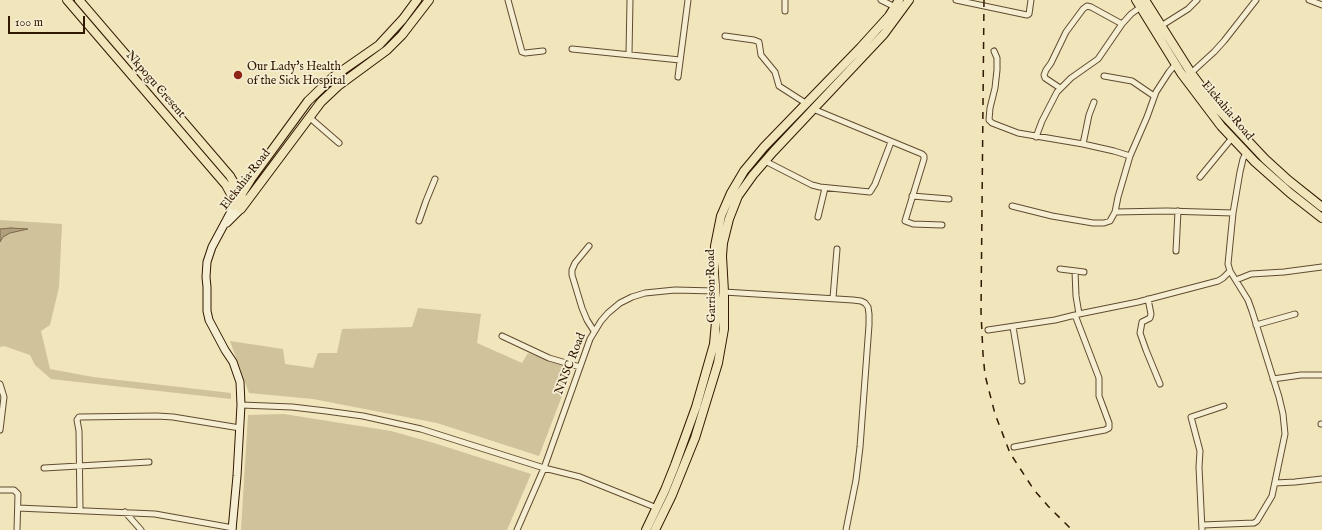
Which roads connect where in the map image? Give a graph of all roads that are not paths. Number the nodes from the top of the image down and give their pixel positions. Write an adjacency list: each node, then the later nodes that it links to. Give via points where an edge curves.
1 (67, 0): 49 (main road, Nkpogu Cresent)
2 (79, 0): 45 (main road, Nkpogu Cresent)
3 (417, 0): 47 (main road, Elekahia Road, via 379,45 316,92)
4 (429, 0): 36 (main road, Elekahia Road, via 390,47 338,86)
5 (508, 0): 24 (street, via 522,52)
6 (630, 0): 26 (street)
7 (688, 0): 27 (street)
8 (785, 0): 19 (street)
9 (882, 0): 17 (street)
10 (909, 0): 35 (main road, Garrison Road, via 884,34)
11 (956, 0): 12 (street, via 1027,15)
12 (1031, 0)
13 (1197, 0): 21 (street, via 1188,9)
14 (1256, 0): 29 (street, via 1224,42)
15 (1309, 0): 18 (street)
16 (1142, 2): 20 (street); 21 (main road, Elekahia Road); 28 (main road, Elekahia Road)
17 (897, 3): 35 (main road, Garrison Road)
18 (1319, 3)
19 (785, 11)
20 (1122, 24): 32 (street, via 1101,55); 32 (street, via 1091,7 1083,9 1066,32 1044,72 1045,78)
21 (1161, 26): 29 (main road, Elekahia Road)
22 (726, 36): 35 (street, via 759,42 762,55 775,72 779,86)
23 (572, 49): 26 (street)
24 (543, 51)
25 (994, 51): 37 (street, via 997,62 996,81 990,108 990,122)
26 (629, 54): 27 (street)
27 (680, 60): 31 (street)
28 (1175, 65): 33 (street, via 1161,82); 38 (main road, Elekahia Road)
29 (1191, 73): 56 (main road, Elekahia Road, via 1243,137 1288,180)
30 (1104, 76): 33 (street, via 1132,82)
31 (678, 77)
32 (1060, 88): 37 (street, via 1054,95)
33 (1154, 96): 43 (street)
34 (1094, 102): 41 (street)
35 (810, 107): 39 (street); 44 (main road, Garrison Road); 74 (main road, Garrison Road, via 755,158 731,193 721,216 715,240)
36 (309, 117): 40 (street); 51 (main road, Elekahia Road)
37 (1036, 137): 41 (street)
38 (1232, 138): 42 (main road, Elekahia Road); 46 (street)
39 (891, 142): 50 (street, via 870,192); 53 (street, via 924,156)
40 (339, 143)
41 (1083, 144): 43 (street)
42 (1246, 153): 60 (street, via 1241,164); 62 (main road, Elekahia Road)
43 (1130, 156): 59 (street)
44 (765, 161): 50 (street, via 812,185); 75 (main road, Garrison Road, via 738,196 729,219 722,256)
45 (230, 176): 47 (main road, via 241,181); 52 (main road, Nkpogu Cresent)
46 (1200, 177)
47 (251, 179): 52 (main road, Elekahia Road)
48 (435, 179): 63 (street)
49 (226, 185): 52 (main road, Nkpogu Cresent); 57 (main road, Nkpogu Cresent)
50 (825, 188): 61 (street)
51 (254, 191): 52 (main road); 57 (main road, Elekahia Road)
52 (241, 194): 57 (main road, Elekahia Road)
53 (912, 196): 54 (street); 64 (street, via 905,222)
54 (949, 199)
55 (1012, 206): 59 (street, via 1052,216 1104,223 1110,221)
56 (1322, 207)
57 (237, 208): 91 (street, Elekahia Road, via 222,227 212,247 206,277 207,311 211,324 236,368 240,382)
58 (1178, 211): 59 (street); 60 (street); 67 (street)
59 (1116, 212)
60 (1233, 213): 71 (street, via 1228,256)
61 (818, 217)
62 (1322, 218)
63 (419, 221)
64 (942, 225)
65 (589, 246): 83 (street, via 575,263 572,275 582,308)
66 (837, 249): 76 (street)
67 (1176, 251)
68 (1322, 267): 73 (street, via 1251,274)
69 (1060, 270): 70 (street)
70 (1075, 271): 72 (street); 78 (street)
71 (1230, 271): 73 (street); 77 (street, via 1218,281)
72 (1084, 272)
73 (1236, 280): 80 (street, via 1248,300)
74 (716, 291): 83 (street, NNSC Road, via 661,291 632,297 611,310); 104 (main road, Garrison Road, via 714,344 696,407)
75 (724, 292): 76 (street); 113 (main road, Garrison Road, via 724,329 718,364 695,438)
76 (833, 298): 114 (street, via 861,301 868,307 869,314 859,454)
77 (1148, 300): 78 (street); 90 (street, via 1151,314 1150,318 1142,322 1140,333)
78 (1077, 314): 81 (street); 95 (street, via 1099,378 1099,396 1109,428)
79 (1295, 314): 80 (street)
80 (1256, 325): 87 (street)
81 (1013, 327): 82 (street); 88 (street)
82 (988, 330)
83 (594, 331): 85 (street, NNSC Road)
84 (502, 336): 85 (street, via 550,358)
85 (580, 367): 99 (street, NNSC Road)
86 (1322, 375): 87 (street)
87 (1273, 379): 101 (street, via 1285,429)
88 (1022, 381)
89 (0, 384): 94 (street, via 4,397)
90 (1160, 384)
91 (241, 405): 93 (street, Elekahia Road); 99 (street, via 326,411 401,424)
92 (1224, 406): 107 (street, via 1191,417 1200,451)
93 (240, 428): 97 (street, via 173,417 79,417); 108 (street, Elekahia Road)
94 (0, 430)
95 (1014, 447)
96 (150, 462): 97 (street)
97 (79, 466): 98 (street); 105 (street)
98 (44, 468)
99 (544, 468): 104 (street, via 580,477); 111 (street, NNSC Road)
100 (1322, 478): 101 (street)
101 (1275, 483): 107 (street, via 1272,496 1256,522)
102 (0, 490): 103 (street, via 16,492)
103 (18, 508): 105 (street); 109 (street)
104 (656, 508): 112 (main road, Garrison Road)
105 (80, 510): 106 (street)
106 (125, 512): 108 (street, via 155,514); 110 (street)
107 (1202, 527)
108 (232, 529)
109 (17, 530)
110 (141, 530)
111 (517, 530)
112 (646, 530)
113 (655, 530)
114 (846, 530)

